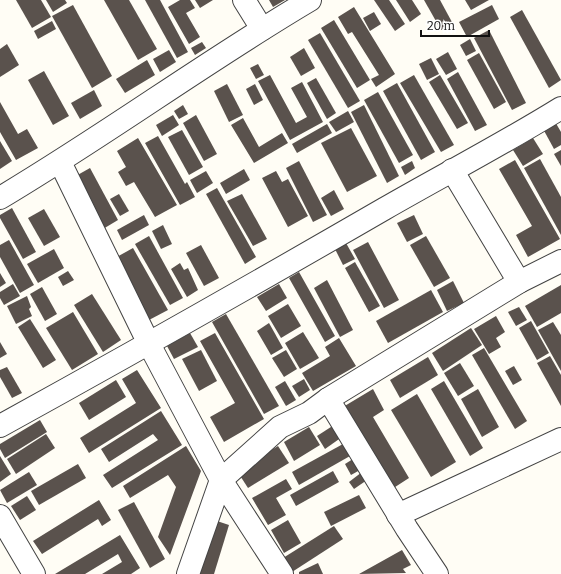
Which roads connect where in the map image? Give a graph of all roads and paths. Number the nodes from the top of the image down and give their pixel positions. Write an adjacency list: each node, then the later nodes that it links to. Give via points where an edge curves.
1 (244, 0): 3 (street)
2 (310, 0): 3 (street)
3 (262, 29): 5 (street)
4 (561, 108): 6 (street, via 516,136)
5 (60, 162): 7 (street); 10 (street)
6 (452, 170): 9 (street); 10 (street)
7 (0, 198)
8 (561, 261): 9 (street)
9 (519, 282): 11 (street)
10 (149, 344): 12 (street); 14 (street)
11 (328, 399): 14 (street, via 309,413 280,427); 15 (street)
12 (0, 426)
13 (561, 439): 15 (street)
14 (221, 480): 18 (street); 19 (street)
15 (398, 515): 20 (street)
16 (0, 516): 17 (street)
17 (34, 574)
18 (188, 574)
19 (282, 574)
20 (436, 574)

